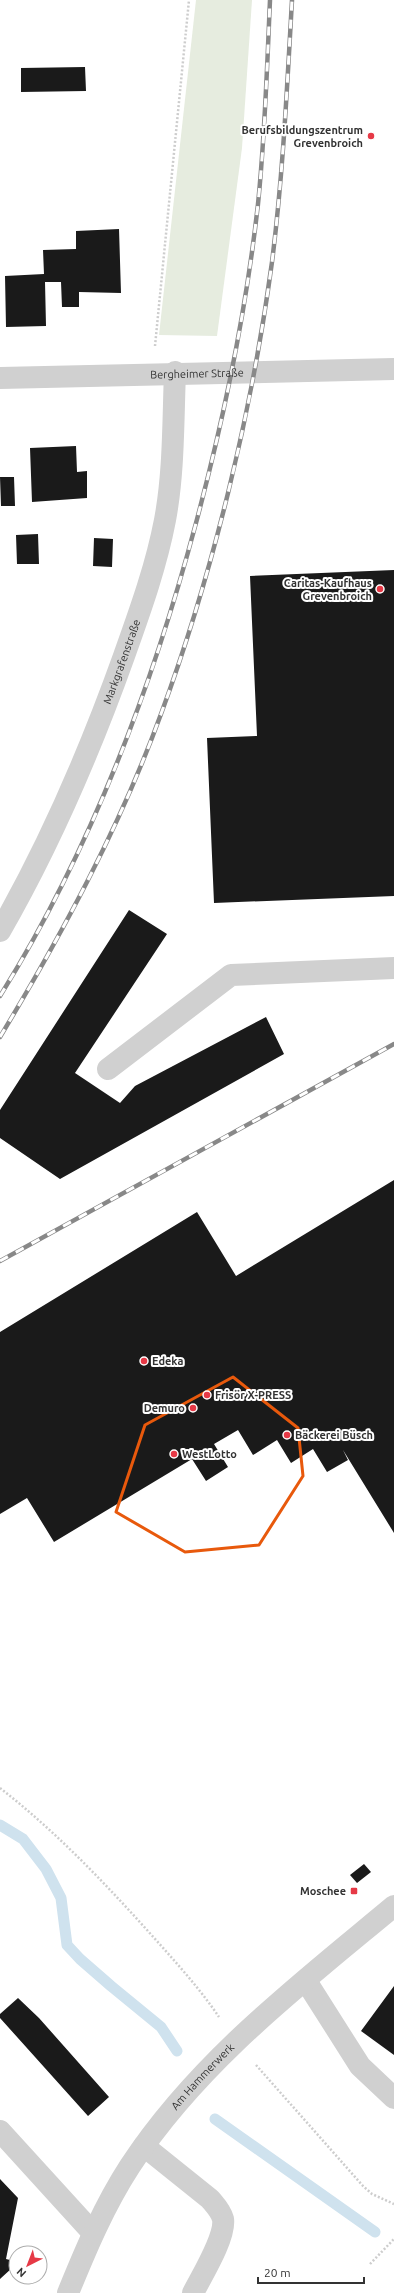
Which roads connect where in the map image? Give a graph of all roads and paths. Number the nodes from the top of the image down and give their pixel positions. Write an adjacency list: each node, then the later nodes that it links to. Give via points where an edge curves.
1 (189, 0): 3 (path, via 154,345)
2 (394, 369): 3 (street, Bergheimer Straße)
3 (175, 372): 4 (street, Bergheimer Straße); 5 (street, Markgrafenstraße, via 169,490 159,546 145,599 104,709 56,824 41,858)
4 (0, 378)
5 (0, 931)
6 (394, 968): 7 (street, via 231,975)
7 (108, 1069)
8 (0, 1788): 11 (path, via 53,1833 130,1911 209,2002)
9 (394, 1906): 10 (street, Am Hammerwerk)
10 (306, 1980): 11 (street, Am Hammerwerk); 12 (street, via 360,2066)
11 (235, 2042): 14 (street, Am Hammerwerk, via 176,2103); 15 (path, via 360,2183 372,2194)
12 (394, 2098)
13 (0, 2131): 16 (street)
14 (144, 2146): 16 (street, Am Hammerwerk, via 117,2188); 20 (street, via 210,2199 223,2220 222,2233)
15 (394, 2204)
16 (93, 2233): 19 (street, Am Hammerwerk)
17 (394, 2239): 18 (path)
18 (370, 2264)
19 (68, 2293)
20 (193, 2293)

